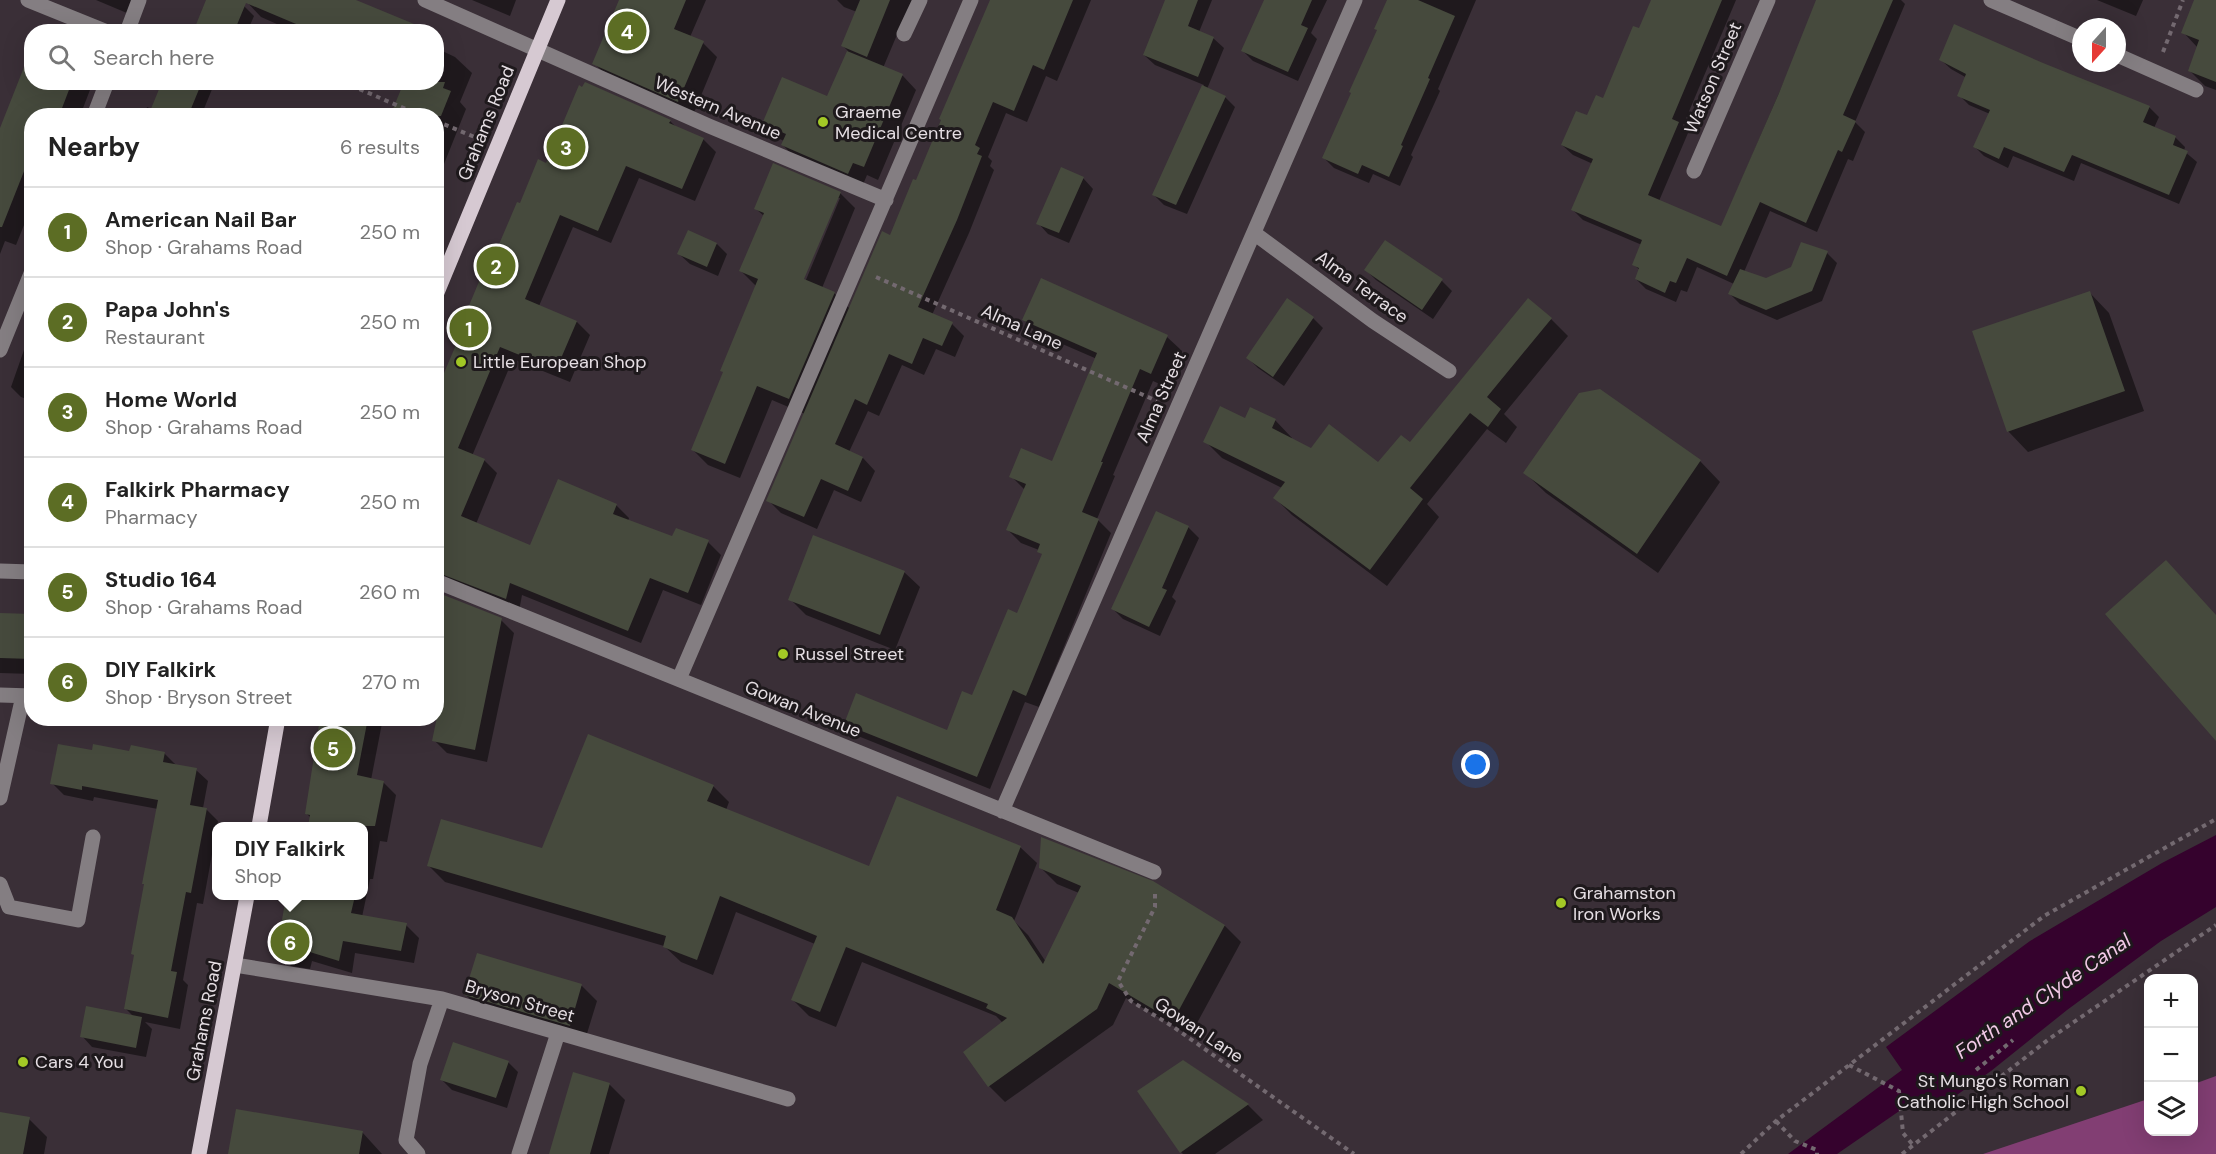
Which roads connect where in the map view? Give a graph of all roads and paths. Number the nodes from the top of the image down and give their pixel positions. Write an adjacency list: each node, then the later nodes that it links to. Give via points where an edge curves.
1 (28, 0): 11 (street)
2 (139, 0): 12 (street)
3 (425, 0): 15 (street, Western Avenue)
4 (558, 0): 15 (main road, Grahams Road)
5 (920, 0): 13 (street)
6 (971, 0): 26 (street)
7 (1355, 0): 27 (street, Alma Street)
8 (1768, 0): 25 (street, Watson Street)
9 (1991, 0): 14 (street)
10 (2183, 0): 17 (path)
11 (87, 24)
12 (130, 24)
13 (904, 34)
14 (2072, 35)
15 (536, 50): 24 (main road, Grahams Road); 26 (street, Western Avenue)
16 (2126, 59): 17 (street)
17 (2155, 72): 20 (street)
18 (104, 90): 21 (street)
19 (362, 90): 22 (path)
20 (2196, 90)
21 (97, 108)
22 (404, 108)
23 (444, 124): 24 (path)
24 (497, 146): 29 (main road, Grahams Road)
25 (1694, 171)
26 (886, 200): 28 (street)
27 (1254, 233): 32 (street, Alma Terrace, via 1373,321); 33 (street, Alma Street)
28 (856, 268): 33 (path, Alma Lane); 37 (street)
29 (444, 275)
30 (24, 291): 31 (street)
31 (0, 350)
32 (1449, 370)
33 (1176, 410): 43 (street, Alma Street)
34 (0, 571): 35 (street)
35 (24, 572)
36 (444, 584): 37 (street, Gowan Avenue)
37 (680, 680): 43 (street, Gowan Avenue)
38 (0, 695): 39 (street)
39 (24, 696)
40 (24, 707): 42 (street)
41 (277, 726): 45 (main road)
42 (0, 798)
43 (1002, 811): 47 (street, Gowan Avenue)
44 (2216, 819): 56 (path, via 2044,916)
45 (260, 822)
46 (93, 837): 48 (street, via 78,920 9,907)
47 (1154, 872)
48 (0, 884)
49 (1155, 888): 64 (path, Gowan Lane, via 1155,907 1119,981 1131,1001)
50 (246, 900): 52 (main road, Grahams Road)
51 (2216, 925): 60 (path, via 2049,1039)
52 (235, 965): 53 (street, Bryson Street); 61 (main road, Grahams Road)
53 (442, 999): 54 (street, Bryson Street); 62 (street, via 420,1064 406,1140)
54 (558, 1033): 58 (street, Bryson Street); 63 (street)
55 (2013, 1040): 57 (path)
56 (1849, 1065): 59 (path); 60 (path, via 1899,1091 1903,1133)
57 (1976, 1070)
58 (788, 1099)
59 (1776, 1121): 65 (path); 66 (path, via 1795,1141 1817,1150)
60 (1913, 1145): 67 (path)
61 (199, 1154)
62 (418, 1154)
63 (519, 1154)
64 (1354, 1154)
65 (1741, 1154)
66 (1817, 1154)
67 (1902, 1154)

